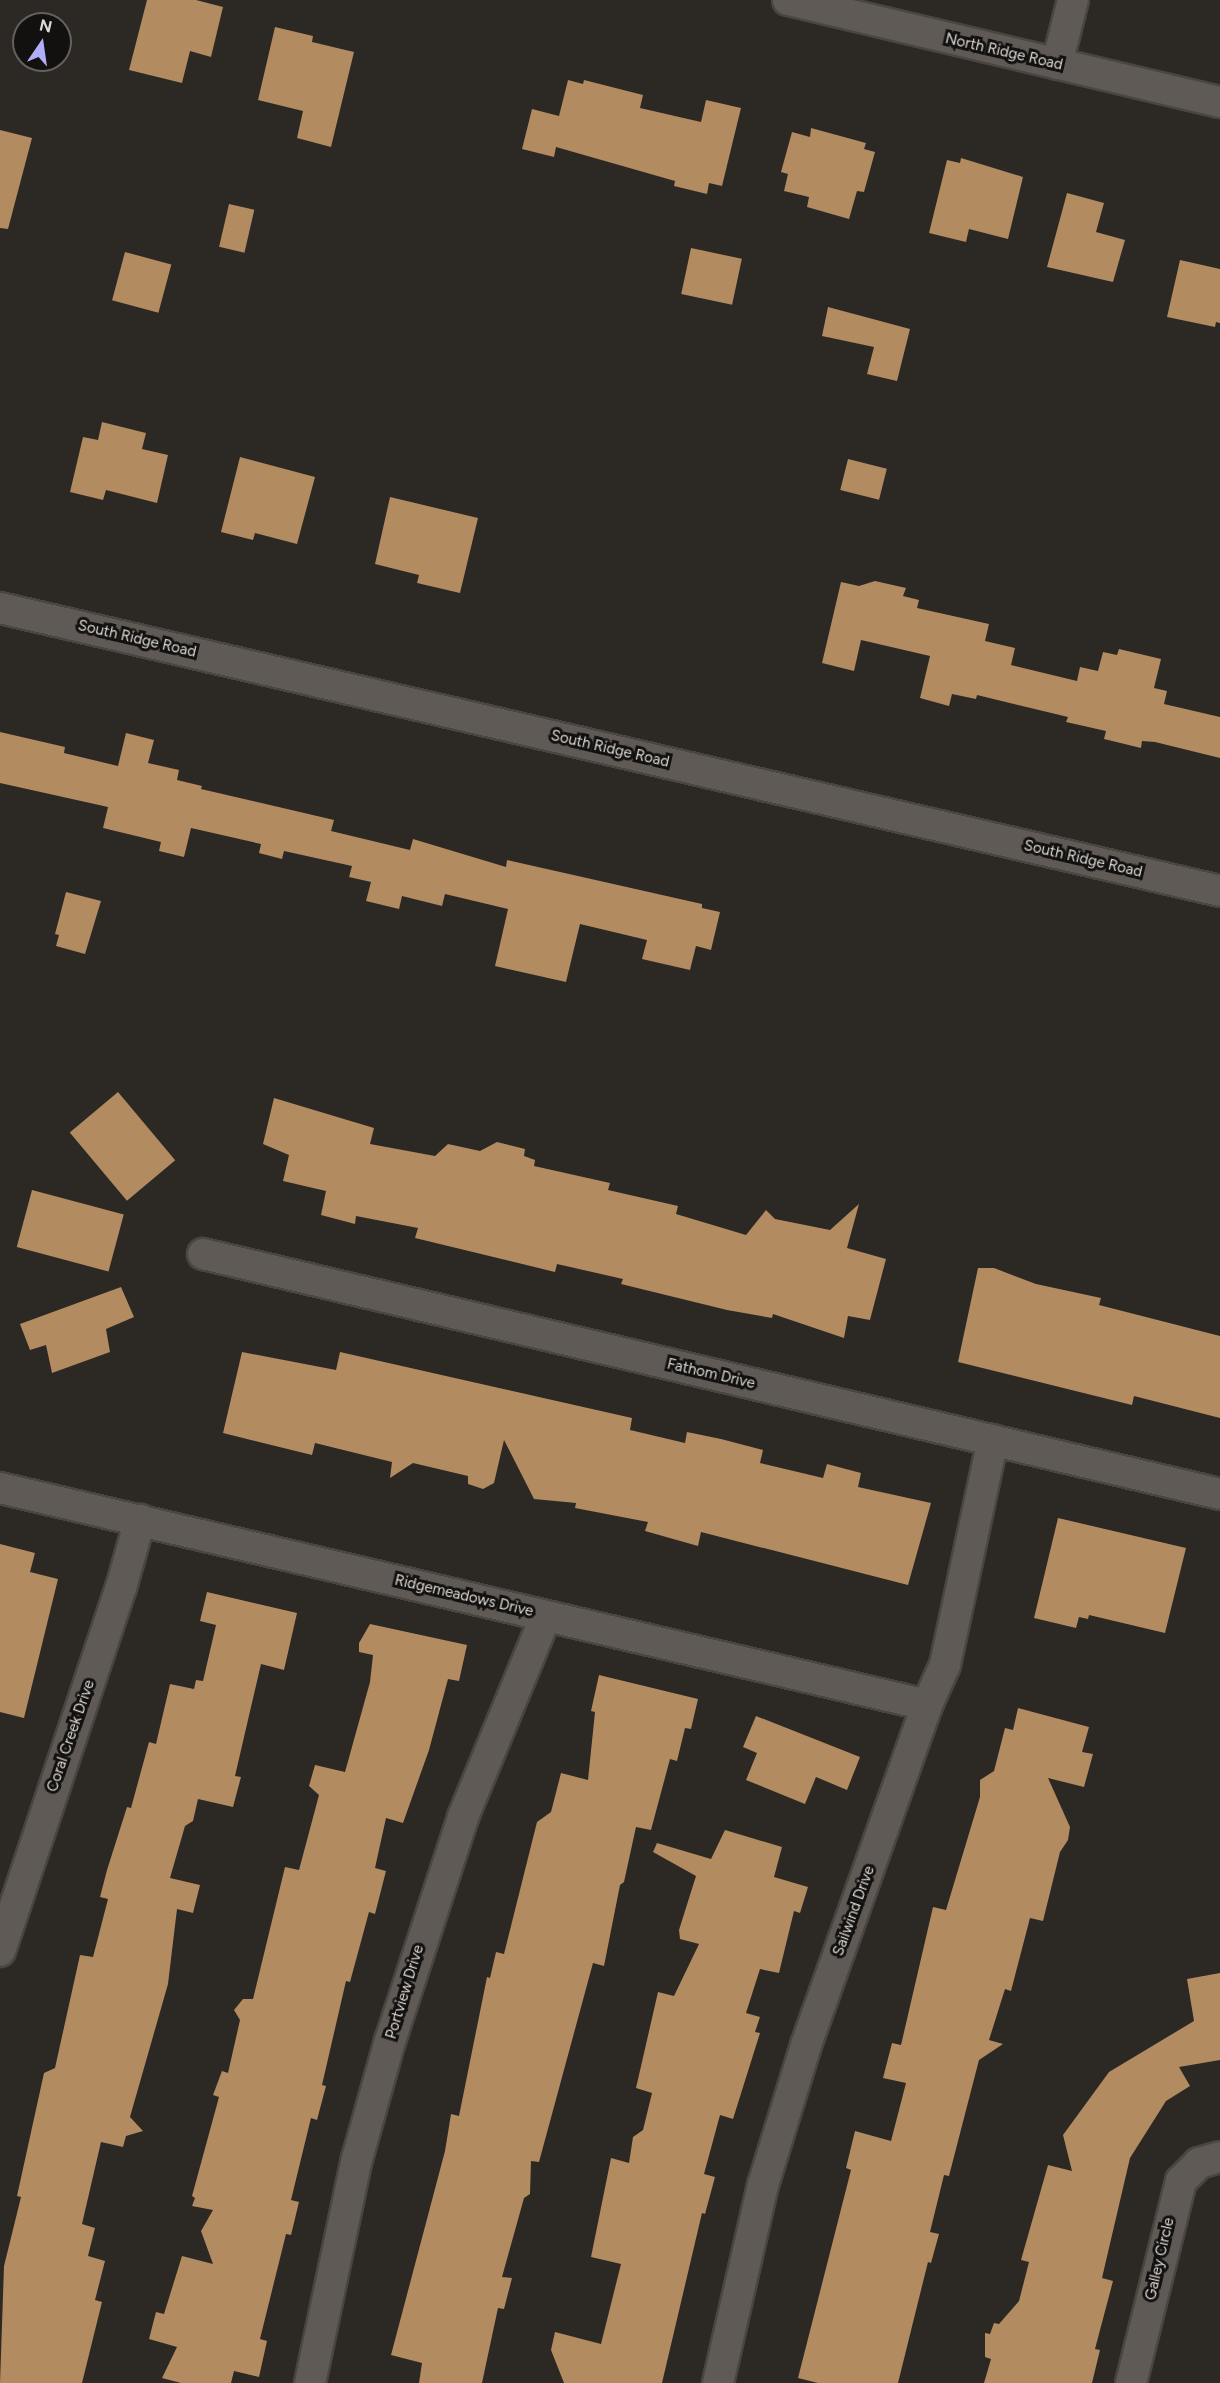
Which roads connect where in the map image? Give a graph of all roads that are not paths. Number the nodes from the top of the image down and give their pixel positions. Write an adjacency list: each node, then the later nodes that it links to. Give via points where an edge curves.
1 (788, 0): 3 (street, North Ridge Road)
2 (1074, 0): 3 (street)
3 (1057, 64): 4 (street, North Ridge Road)
4 (1220, 102)
5 (0, 608): 6 (street, South Ridge Road)
6 (1220, 891)
7 (203, 1254): 8 (street, Fathom Drive)
8 (993, 1440): 10 (street, Fathom Drive); 13 (street, Sailwind Drive, via 945,1665)
9 (0, 1488): 11 (street, Ridgemeadows Drive)
10 (1220, 1494)
11 (140, 1520): 12 (street, Ridgemeadows Drive); 14 (street, Coral Creek Drive, via 122,1588)
12 (546, 1616): 13 (street, Ridgemeadows Drive); 16 (street, Portview Drive, via 463,1817 390,2041 357,2159)
13 (927, 1705): 17 (street, Sailwind Drive, via 806,2045 763,2186)
14 (0, 1951)
15 (1220, 2157): 18 (street, Galley Circle, via 1199,2163 1181,2181)
16 (310, 2383)
17 (718, 2383)
18 (1131, 2383)

